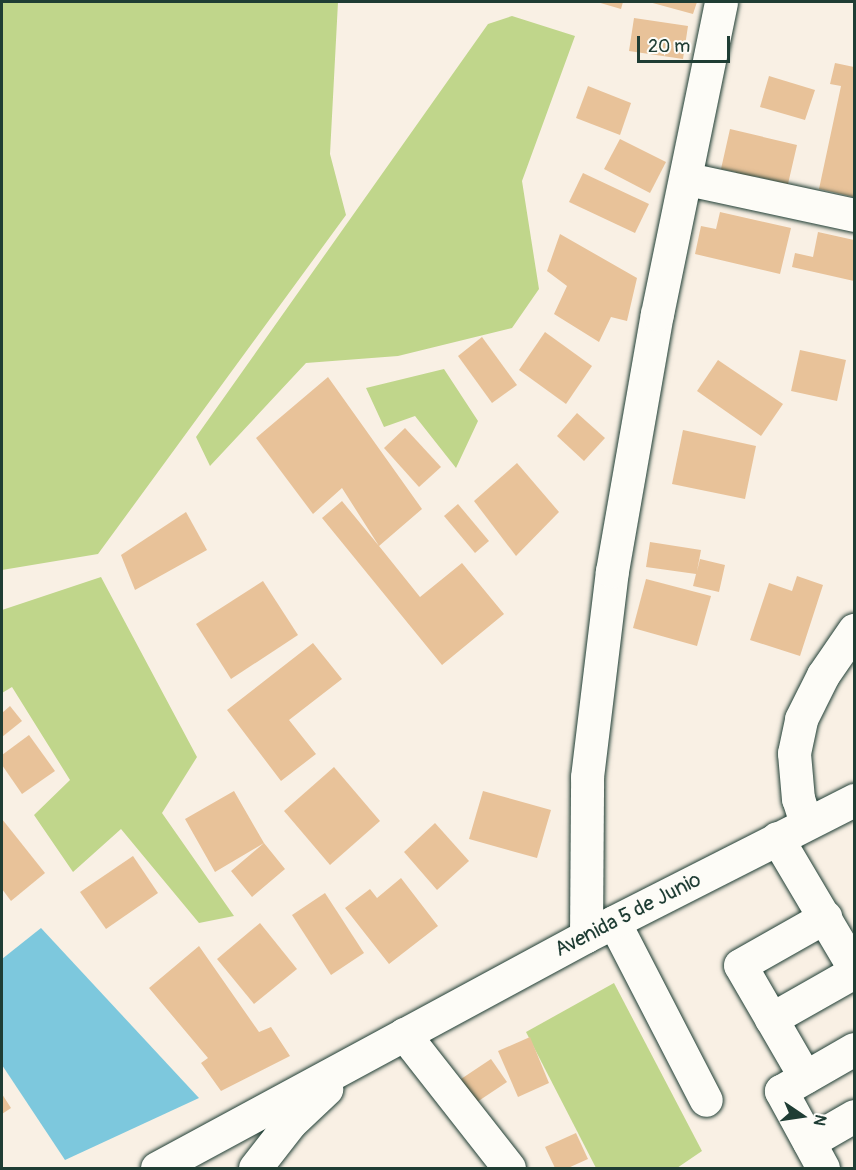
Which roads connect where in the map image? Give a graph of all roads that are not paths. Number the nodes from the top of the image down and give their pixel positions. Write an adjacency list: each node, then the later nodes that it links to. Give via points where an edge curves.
1 (721, 2): 2 (street)
2 (688, 179): 3 (street); 9 (street, via 657,314 612,571 587,777)
3 (855, 215)
4 (855, 630): 6 (street, via 823,675 801,719 794,753 798,799)
5 (855, 800): 6 (street, Avenida 5 de Junio)
6 (806, 823): 7 (street, Avenida 5 de Junio)
7 (777, 838): 8 (street); 9 (street, Avenida 5 de Junio)
8 (825, 917): 10 (street); 12 (street, via 740,965)
9 (600, 929): 13 (street, Avenida 5 de Junio); 16 (street)
10 (855, 968)
11 (855, 972): 12 (street)
12 (771, 1019): 15 (street)
13 (404, 1034): 19 (street); 20 (street, via 314,1098); 21 (street)
14 (855, 1049): 15 (street)
15 (805, 1077): 18 (street, via 780,1091)
16 (706, 1100)
17 (855, 1116): 18 (street)
18 (816, 1155)
19 (157, 1168)
20 (255, 1168)
21 (509, 1168)

